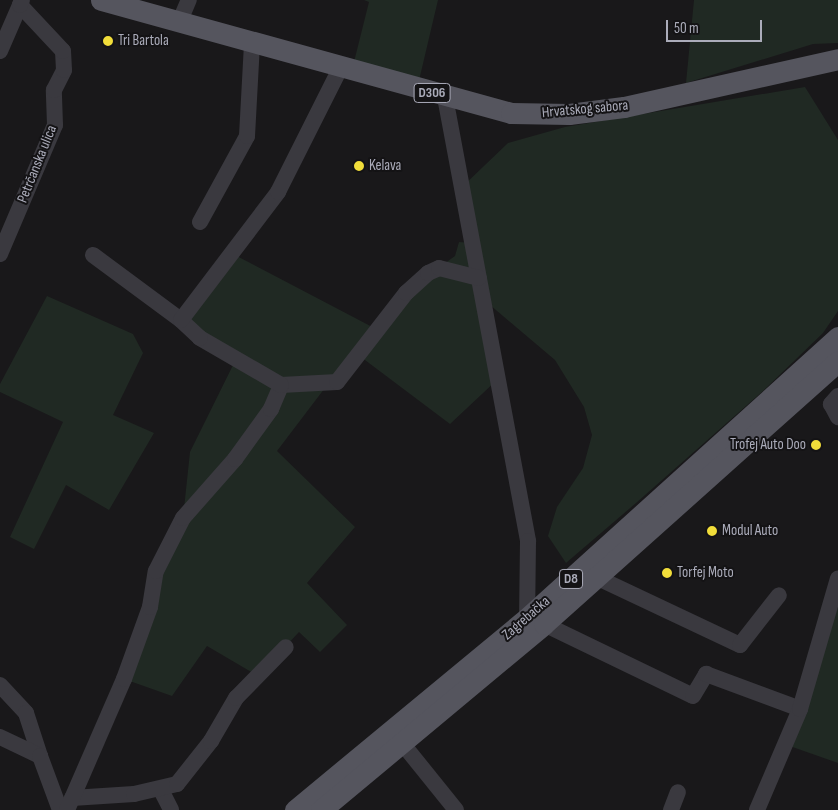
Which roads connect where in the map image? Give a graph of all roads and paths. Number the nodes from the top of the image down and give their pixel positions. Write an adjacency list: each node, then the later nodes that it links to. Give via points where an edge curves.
1 (101, 0): 4 (main road, Hrvatskog sabora / D306)
2 (189, 0): 4 (street)
3 (21, 3): 6 (street); 11 (street, Petrčanska ulica, via 63,51 64,70 54,90 55,125)
4 (179, 23): 5 (main road, Hrvatskog sabora / D306)
5 (252, 44): 8 (main road, Hrvatskog sabora / D306); 10 (street, via 247,136)
6 (0, 51)
7 (838, 59): 9 (main road, Hrvatskog sabora / D306, via 665,99 569,114 511,113)
8 (341, 67): 9 (main road, Hrvatskog sabora / D306); 14 (street, via 278,192)
9 (445, 97): 13 (street)
10 (200, 222)
11 (0, 254)
12 (94, 255): 14 (street)
13 (479, 278): 17 (street, via 439,268 428,273 406,293 337,382); 23 (street, via 528,540)
14 (181, 320): 17 (street, via 200,338)
15 (838, 338): 23 (main road, Zagrebačka / D8)
16 (838, 361): 20 (main road, Zagrebačka / D8)
17 (281, 385): 32 (street, via 271,408 235,460 183,518 156,571 147,616)
18 (838, 396): 19 (street, via 830,404)
19 (838, 417)
20 (598, 578): 22 (street, via 740,645); 23 (main road, Zagrebačka / D8)
21 (838, 578): 26 (street)
22 (779, 595)
23 (536, 621): 26 (street, via 693,696 706,674); 28 (main road, Zagrebačka / D8); 35 (main road, Zagrebačka / D8)
24 (286, 647): 30 (street, via 236,698 211,741 177,784)
25 (0, 685): 29 (street, via 26,713)
26 (800, 709): 39 (street)
27 (0, 736): 29 (street)
28 (402, 743): 36 (main road, Zagrebačka / D8); 37 (street)
29 (40, 756): 33 (street)
30 (161, 790): 32 (street); 34 (street)
31 (678, 792): 38 (street)
32 (70, 804)
33 (60, 810)
34 (171, 810)
35 (295, 810)
36 (321, 810)
37 (456, 810)
38 (671, 810)
39 (757, 810)

